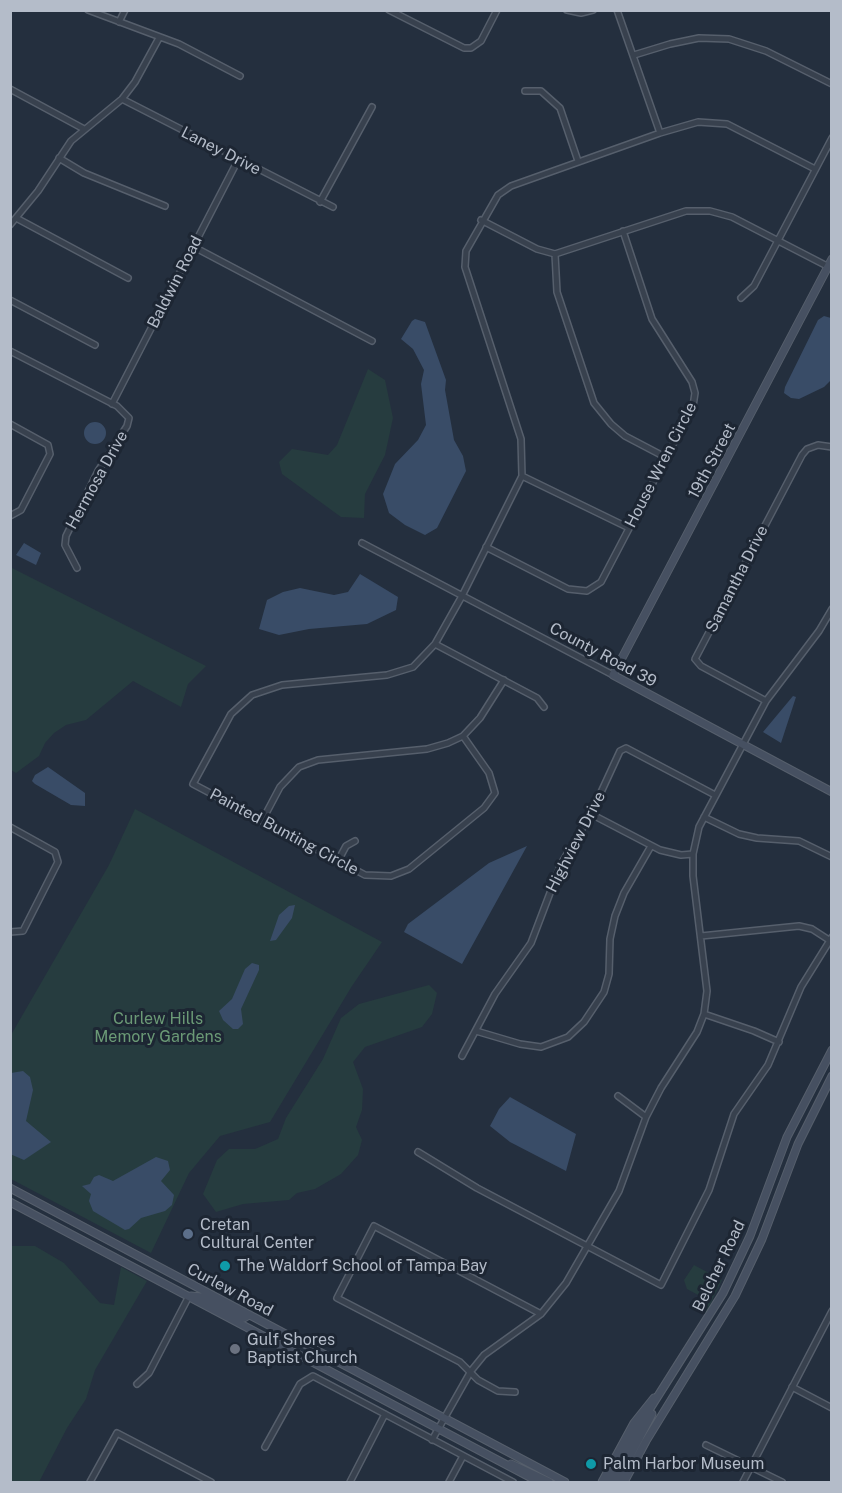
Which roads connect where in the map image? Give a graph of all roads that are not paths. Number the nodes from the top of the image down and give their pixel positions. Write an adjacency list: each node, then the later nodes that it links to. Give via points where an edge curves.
1 (88, 10): 8 (street)
2 (125, 10): 8 (street)
3 (389, 10): 4 (street, via 464,48 481,41)
4 (497, 10)
5 (567, 10): 6 (street)
6 (593, 10)
7 (617, 10): 10 (street)
8 (119, 22): 9 (street)
9 (159, 38): 11 (street, via 179,44); 15 (street)
10 (634, 56): 12 (street, via 699,38 729,39 766,51); 18 (street)
11 (240, 76)
12 (831, 84)
13 (10, 89): 17 (street)
14 (525, 91): 22 (street, via 541,91 560,108)
15 (122, 99): 17 (street); 21 (street, Laney Drive)
16 (372, 107): 24 (street)
17 (84, 129): 20 (street)
18 (660, 133): 22 (street); 23 (street, via 698,122 727,124)
19 (831, 138): 23 (street)
20 (59, 158): 25 (street, via 84,173); 27 (street)
21 (238, 160): 24 (street, Laney Drive); 32 (street, Baldwin Road)
22 (578, 161): 28 (street, via 508,187)
23 (815, 170): 31 (street)
24 (320, 202): 26 (street, Laney Drive)
25 (165, 206)
26 (333, 207)
27 (18, 219): 29 (street); 36 (street)
28 (481, 220): 33 (street); 46 (street, via 466,250 465,267 521,439)
29 (10, 225)
30 (623, 231): 31 (street, via 686,211 711,211 732,216); 33 (street); 45 (street, House Wren Circle, via 652,319 693,382 693,406)
31 (778, 241): 35 (street); 37 (street, via 754,286)
32 (194, 247): 39 (street); 42 (street, Baldwin Road)
33 (555, 254): 45 (street, via 557,292 594,404 625,436)
34 (831, 259): 35 (main road, 19th Street)
35 (828, 266): 55 (main road, 19th Street)
36 (128, 278)
37 (741, 298)
38 (10, 300): 40 (street)
39 (372, 341)
40 (95, 345)
41 (10, 351): 42 (street, Hermosa Drive)
42 (112, 405): 51 (street, Hermosa Drive, via 127,414 127,426 98,471 66,536 65,545)
43 (10, 424): 47 (street, via 48,445 50,454 21,510)
44 (831, 447): 57 (street, Samantha Drive, via 819,445 802,455 695,659)
45 (665, 457): 48 (street, House Wren Circle)
46 (522, 476): 48 (street); 50 (street)
47 (10, 516)
48 (629, 528): 50 (street, House Wren Circle, via 601,582 587,591 568,589)
49 (362, 543): 52 (street, County Road 39)
50 (486, 547): 52 (street)
51 (77, 568)
52 (462, 596): 54 (street); 55 (street, County Road 39)
53 (831, 609): 57 (street)
54 (435, 644): 56 (street); 65 (street, Painted Bunting Circle, via 413,667 400,673 282,686 252,695 231,714 193,784)
55 (613, 675): 60 (main road, County Road 39)
56 (504, 680): 58 (street, via 537,698); 59 (street, via 487,710)
57 (766, 701): 60 (street)
58 (544, 707)
59 (462, 736): 65 (street, via 426,749 307,763 286,778); 71 (street, Painted Bunting Circle, via 489,773 495,793 484,808 397,875 365,875)
60 (742, 745): 61 (main road, County Road 39); 62 (street)
61 (831, 792)
62 (715, 795): 63 (street, Highview Drive, via 626,747 620,751); 64 (street)
63 (591, 814): 68 (street); 76 (street, Highview Drive, via 561,864 531,943 495,994)
64 (704, 817): 69 (street); 70 (street, via 751,837 799,841)
65 (262, 821): 71 (street, Painted Bunting Circle)
66 (10, 827): 72 (street, via 55,852 58,862 22,931)
67 (356, 841): 71 (street, via 346,846)
68 (651, 846): 69 (street, via 671,854); 76 (street, via 615,916 604,992 584,1022 568,1037 541,1047)
69 (693, 854): 73 (street)
70 (831, 857)
71 (338, 861)
72 (10, 932)
73 (701, 936): 74 (street, via 799,926); 75 (street, via 707,991)
74 (830, 939): 77 (street, via 801,987)
75 (704, 1014): 77 (street); 82 (street)
76 (476, 1031): 79 (street, Highview Drive)
77 (779, 1042): 86 (street, via 734,1114 709,1190 661,1285)
78 (831, 1050): 92 (main road, Belcher Road, via 787,1137 739,1263)
79 (462, 1056)
80 (831, 1076): 117 (main road, Belcher Road, via 798,1144 740,1286)
81 (618, 1096): 82 (street)
82 (646, 1117): 86 (street, via 625,1180)
83 (418, 1152): 86 (street)
84 (10, 1188): 90 (main road, Curlew Road)
85 (10, 1202): 87 (main road, Curlew Road)
86 (587, 1247): 89 (street)
87 (189, 1296): 90 (main road, via 201,1297 244,1318); 93 (street, via 149,1373); 99 (main road, Curlew Road)
88 (831, 1311): 94 (street)
89 (541, 1314): 91 (street, via 484,1355); 91 (street, via 374,1226 337,1298)
90 (249, 1315): 98 (main road, Curlew Road)
91 (471, 1371): 95 (street, via 478,1380 498,1391); 98 (street)
92 (668, 1382): 114 (main road, via 634,1423); 115 (main road, Belcher Road); 116 (main road)
93 (137, 1384)
94 (792, 1387): 96 (street); 105 (street)
95 (514, 1392)
96 (831, 1408)
97 (385, 1414): 100 (street); 102 (street, via 318,1378 308,1377 300,1384); 108 (street)
98 (443, 1418): 99 (street); 113 (main road, Curlew Road)
99 (438, 1429): 100 (street); 104 (main road, Curlew Road)
100 (432, 1440): 103 (street)
101 (706, 1445): 105 (street)
102 (265, 1447)
103 (463, 1456): 109 (street); 110 (street)
104 (497, 1460): 111 (main road, Curlew Road); 112 (main road, via 519,1466)
105 (751, 1467): 118 (street); 119 (street)
106 (90, 1482): 107 (street, via 117,1433)
107 (211, 1482)
108 (350, 1482)
109 (449, 1482)
110 (513, 1482)
111 (539, 1482)
112 (549, 1482)
113 (565, 1482)
114 (602, 1482)
115 (609, 1482)
116 (616, 1482)
117 (624, 1482)
118 (743, 1482)
119 (782, 1482)

